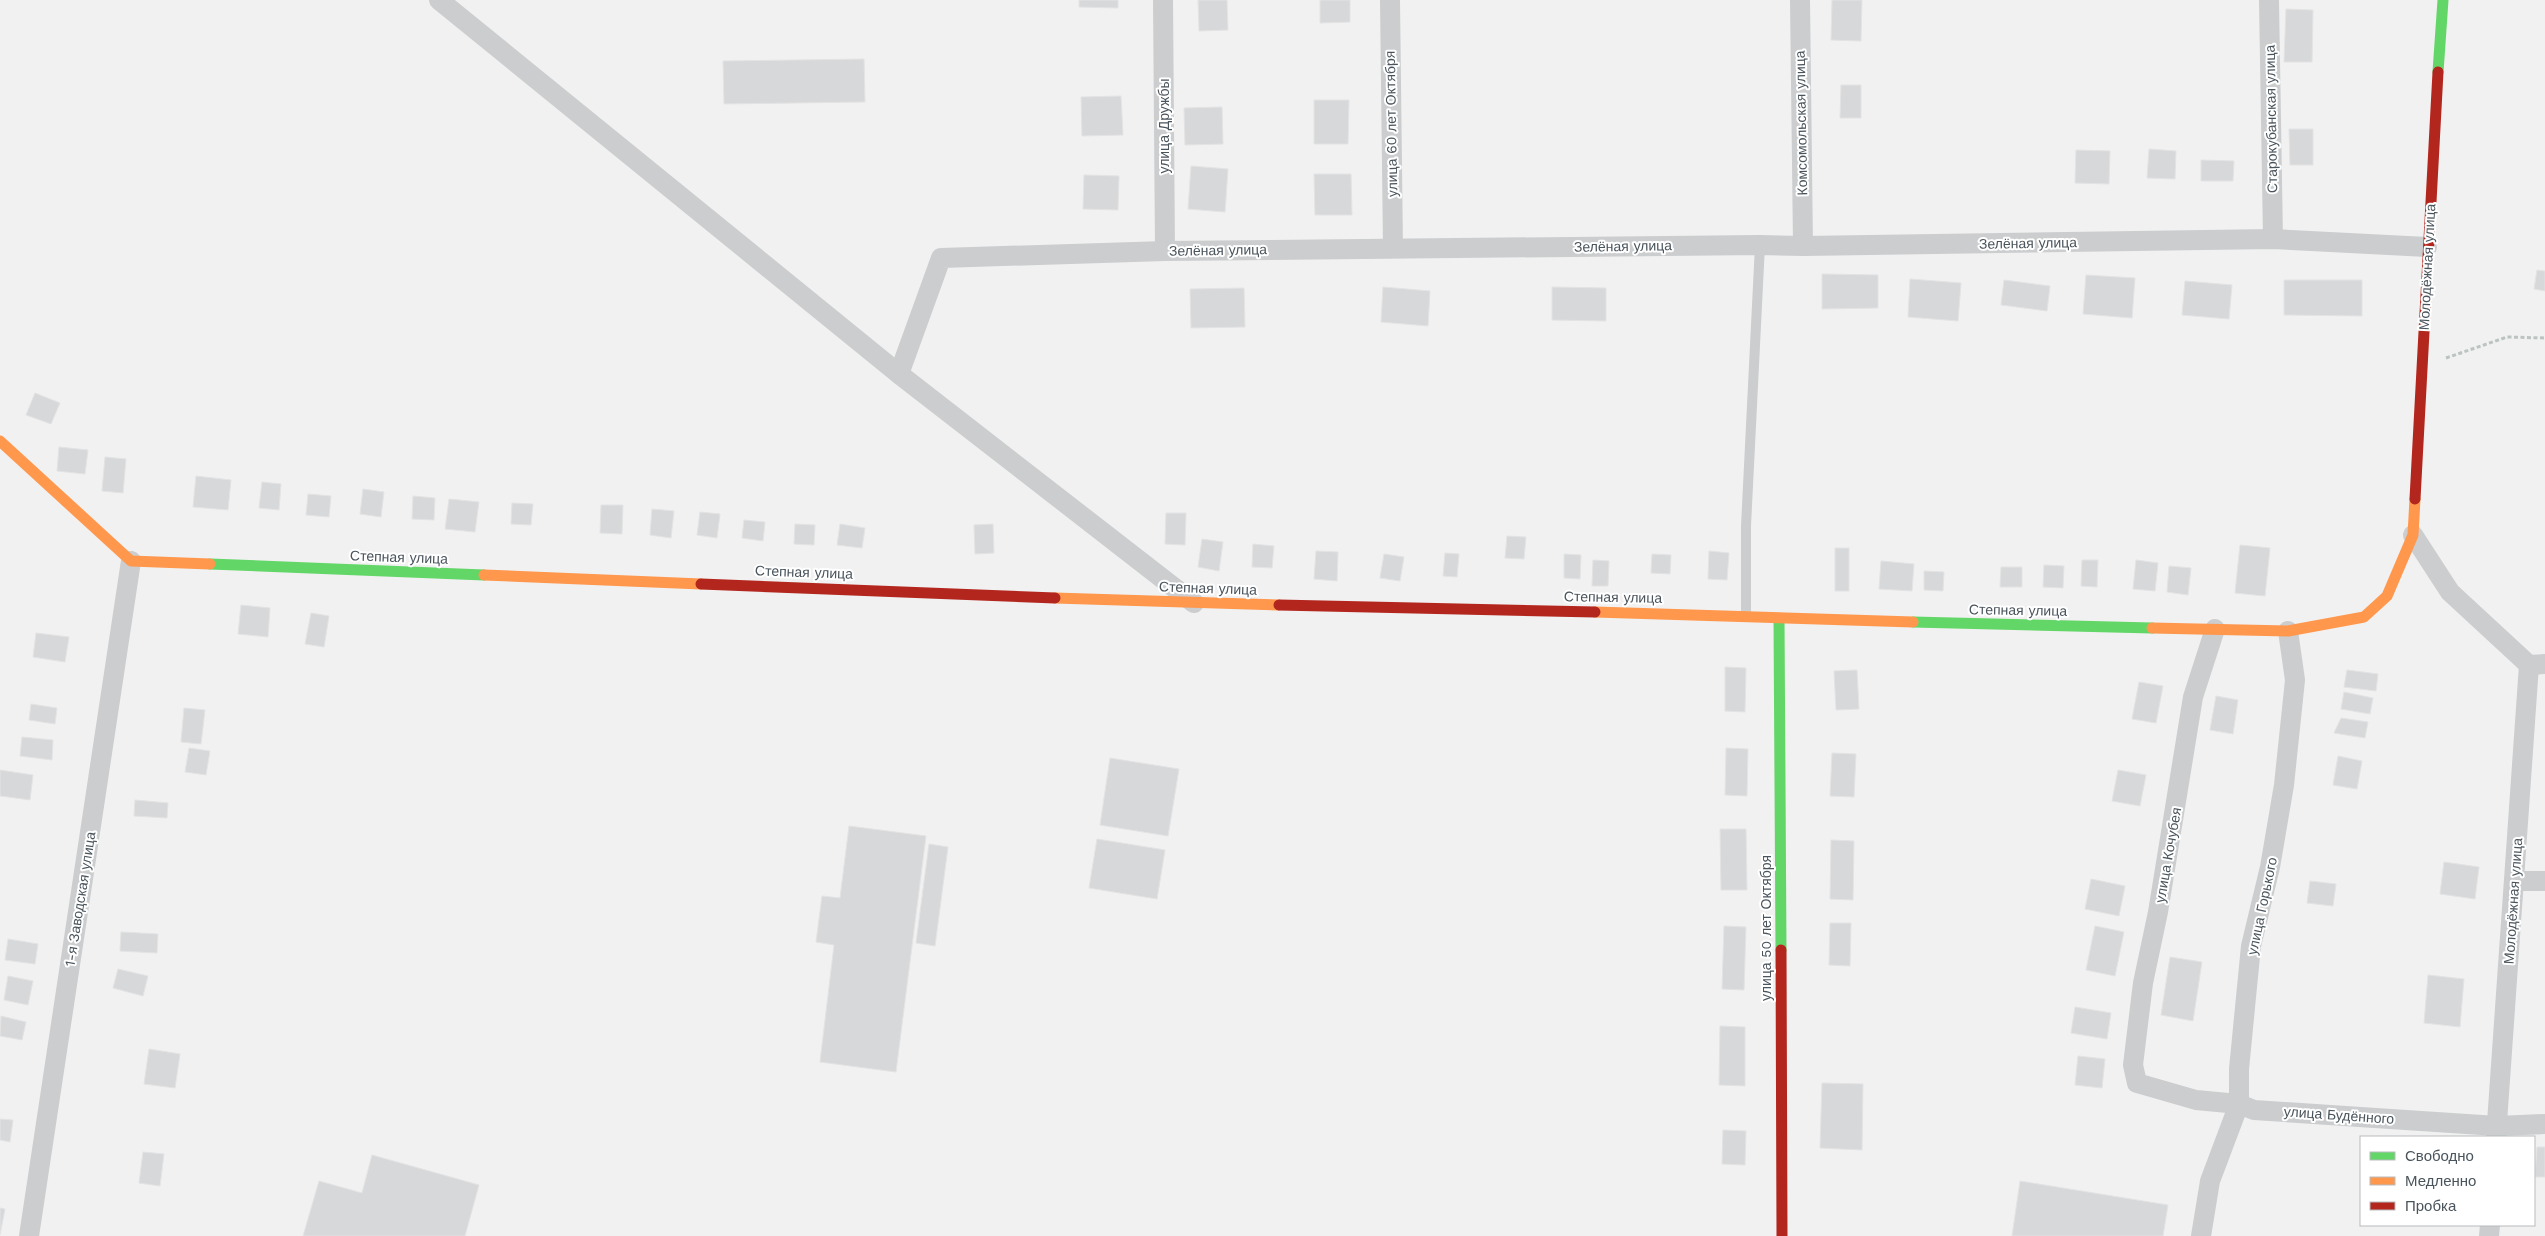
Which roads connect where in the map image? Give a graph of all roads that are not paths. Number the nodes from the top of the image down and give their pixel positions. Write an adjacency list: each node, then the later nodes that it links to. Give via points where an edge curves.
1 (439, 0): 13 (street)
2 (1162, 0): 12 (street, улица Дружбы)
3 (1390, 0): 11 (street, улица 60 лет Октября)
4 (1800, 0): 9 (street, Комсомольская улица)
5 (2269, 0): 7 (street, Старокубанская улица)
6 (2443, 0): 10 (street, Молодёжная улица)
7 (2273, 239): 9 (street, Зелёная улица); 10 (street, Зелёная улица)
8 (1760, 245): 9 (street, Зелёная улица); 11 (street, Зелёная улица); 18 (lane, via 1746,526)
9 (1803, 246)
10 (2427, 247): 15 (street, Молодёжная улица)
11 (1393, 248): 12 (street, Зелёная улица)
12 (1165, 251): 13 (street, Зелёная улица, via 941,258)
13 (899, 374): 17 (street)
14 (0, 441): 16 (street)
15 (2413, 535): 21 (street, Степная улица, via 2387,596 2364,617); 22 (street, via 2450,592)
16 (131, 561): 17 (street, Степная улица); 29 (street, 1-я Заводская улица)
17 (1194, 602): 18 (street, Степная улица)
18 (1746, 615): 19 (street, Степная улица)
19 (1779, 619): 20 (street, Степная улица); 30 (street, улица 50 лет Октября)
20 (2215, 630): 21 (street, Степная улица); 25 (street, улица Кочубея, via 2193,697 2143,984 2133,1065)
21 (2288, 631): 26 (street, улица Горького, via 2295,680 2284,785 2252,946 2239,1068)
22 (2537, 665): 23 (street, Молодёжная улица)
23 (2514, 881): 24 (street); 28 (street, Молодёжная улица)
24 (2545, 881)
25 (2137, 1082): 26 (street, улица Будённого, via 2196,1100)
26 (2239, 1104): 28 (street, улица Будённого, via 2254,1110); 31 (street, улица Горького, via 2210,1181)
27 (2545, 1124): 28 (street, улица Будённого)
28 (2496, 1132)
29 (28, 1236)
30 (1782, 1236)
31 (2201, 1236)

